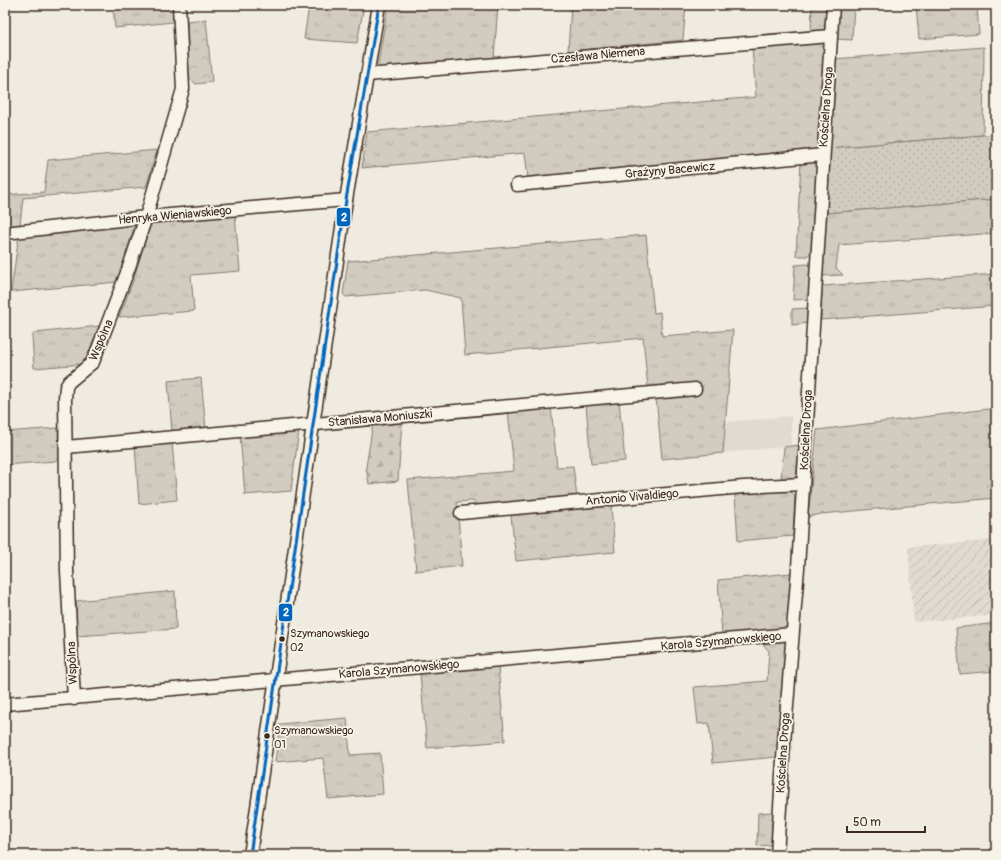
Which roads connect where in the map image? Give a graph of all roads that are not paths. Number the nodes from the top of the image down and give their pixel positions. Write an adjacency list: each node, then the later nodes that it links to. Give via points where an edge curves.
1 (179, 5): 9 (street, Wspólna, via 183,89)
2 (379, 5): 5 (street)
3 (833, 5): 4 (street, Kościelna Droga)
4 (830, 36): 5 (street, Czesława Niemena); 6 (street, Kościelna Droga)
5 (367, 75): 8 (street)
6 (823, 155): 7 (street, Grażyny Bacewicz); 14 (street, Kościelna Droga)
7 (517, 185)
8 (346, 200): 9 (street, Henryka Wieniawskiego); 12 (street)
9 (146, 217): 10 (street, Henryka Wieniawskiego); 13 (street, Wspólna, via 93,362 66,387)
10 (5, 232)
11 (695, 389): 12 (street, Stanisława Moniuszki)
12 (314, 424): 13 (street, Stanisława Moniuszki); 17 (street)
13 (66, 447): 18 (street, Wspólna, via 67,571)
14 (803, 484): 15 (street, Antonio Vivaldiego, via 743,487); 16 (street, Kościelna Droga)
15 (461, 513)
16 (792, 634): 17 (street, Karola Szymanowskiego); 21 (street, Kościelna Droga)
17 (276, 680): 18 (street, Karola Szymanowskiego); 20 (street)
18 (74, 699): 19 (street, Karola Szymanowskiego)
19 (5, 704)
20 (250, 855)
21 (777, 855)

